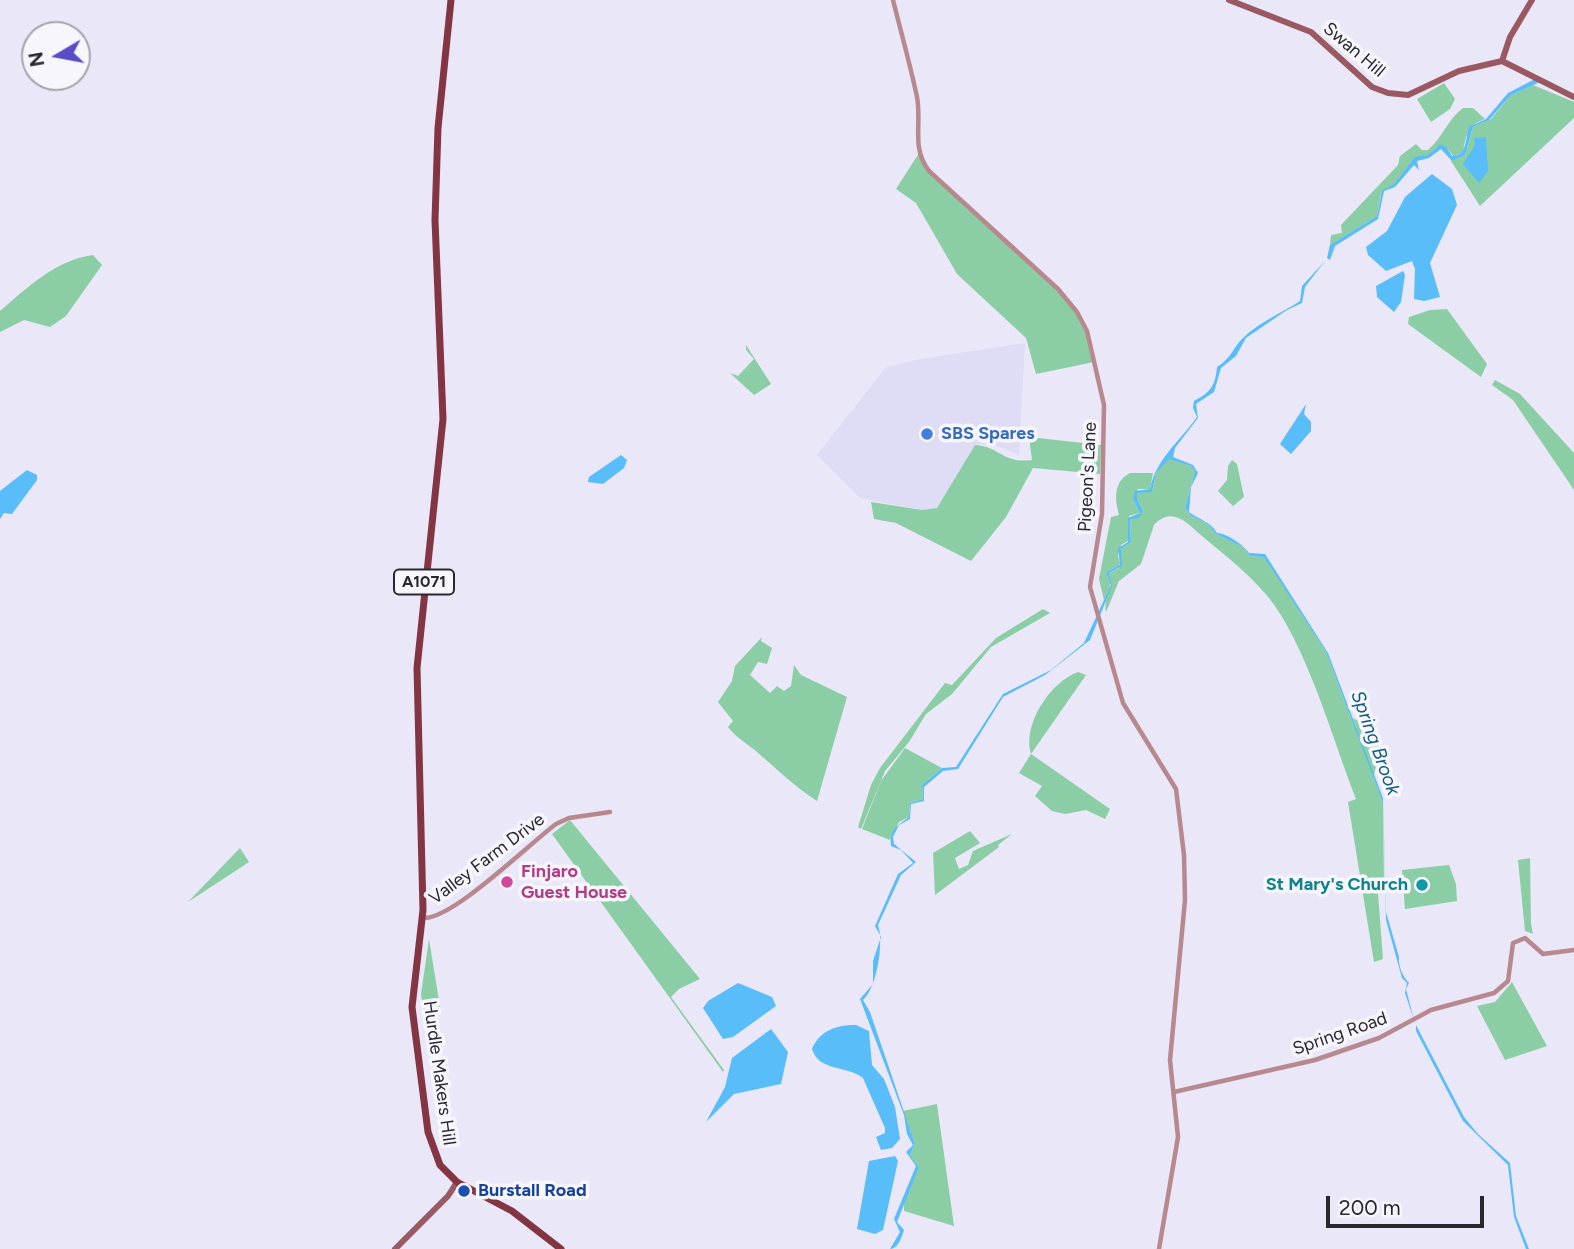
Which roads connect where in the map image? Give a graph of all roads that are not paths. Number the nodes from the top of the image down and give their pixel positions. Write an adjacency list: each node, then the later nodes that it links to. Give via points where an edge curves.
1 (451, 0): 8 (main road, A1071, via 438,128 435,220 443,419 417,667)
2 (893, 0): 10 (street, Pigeon's Lane, via 917,97 917,146 925,166 1058,289 1087,331 1105,414 1101,528 1090,587 1123,702 1170,777 1179,803 1185,900 1170,1060)
3 (1229, 0): 5 (street, Swan Hill, via 1311,32 1372,87 1388,93 1408,95 1459,71)
4 (1531, 0): 5 (street)
5 (1502, 61): 6 (street)
6 (1574, 97)
7 (610, 812): 8 (street, Valley Farm Drive, via 556,824 476,889 438,915)
8 (423, 918): 11 (main road, Hurdle Makers Hill / A1071, via 412,992 425,1114 435,1156)
9 (1574, 950): 10 (street, Spring Road, via 1543,954 1525,938 1513,943 1508,981 1494,993 1431,1010 1379,1038 1315,1060)
10 (1174, 1092): 14 (street, Pigeon's Lane, via 1178,1137)
11 (457, 1182): 12 (street); 13 (main road, A1071, via 512,1211)
12 (395, 1249)
13 (561, 1249)
14 (1159, 1249)

